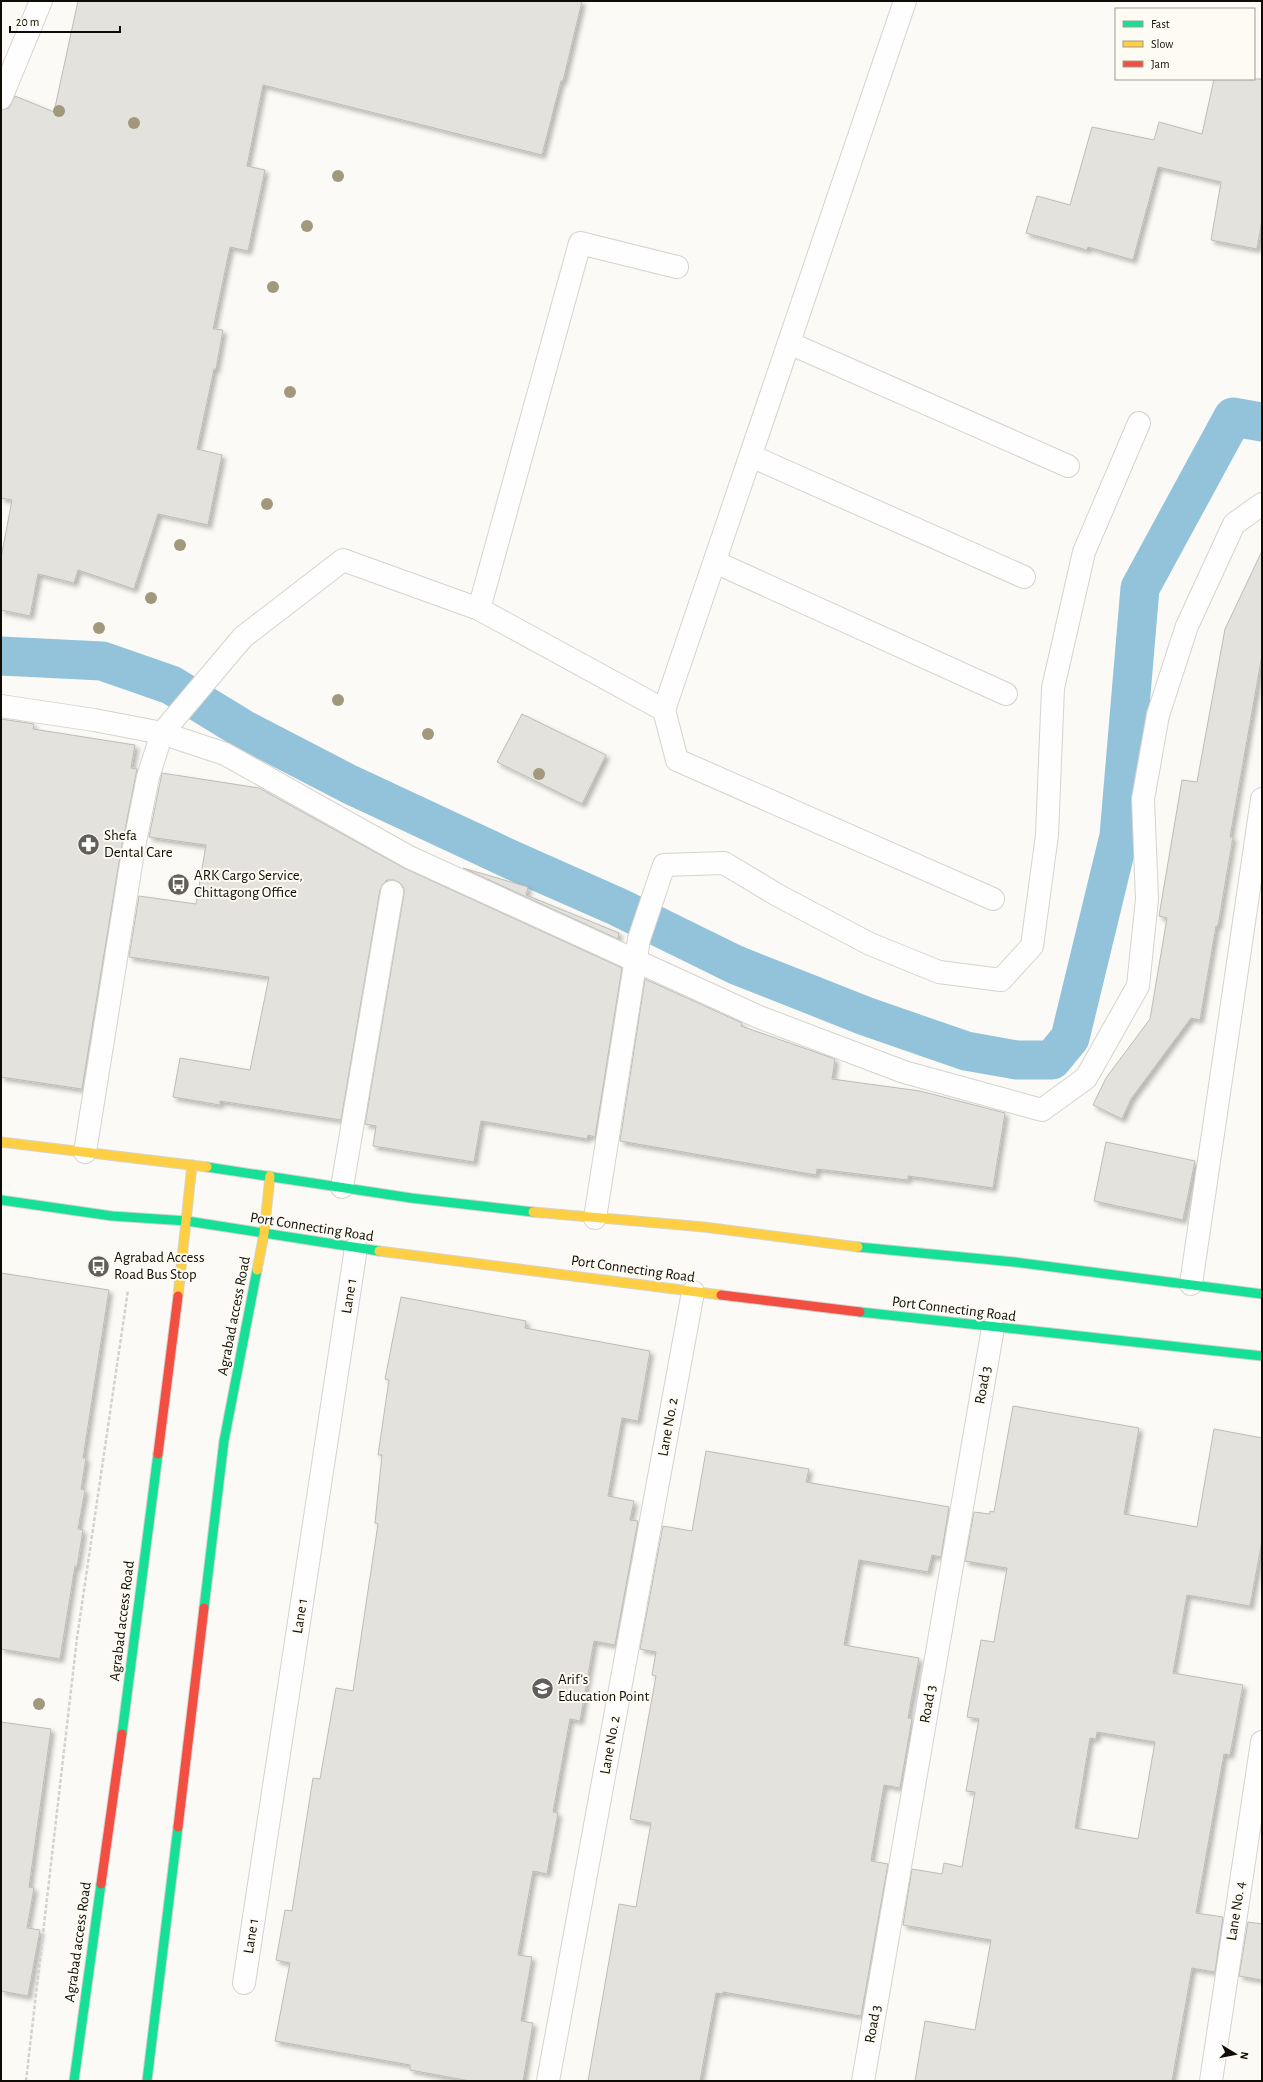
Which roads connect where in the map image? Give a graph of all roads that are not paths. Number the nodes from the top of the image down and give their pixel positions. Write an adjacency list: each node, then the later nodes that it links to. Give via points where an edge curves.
1 (41, 1): 3 (street)
2 (906, 1): 5 (street)
3 (1, 98)
4 (677, 267): 12 (street, via 580,243)
5 (789, 343): 7 (street); 8 (street)
6 (1139, 423): 26 (street, via 1084,552 1053,688 1047,834 1032,946 1001,980 939,972 870,944 779,896 724,863 664,865 639,939)
7 (751, 456): 10 (street); 11 (street)
8 (1068, 466)
9 (1262, 504): 16 (street, via 1234,524 1187,626 1158,715 1143,800 1147,899 1138,986 1086,1078 1042,1110 904,1072 759,1017 409,857 225,754)
10 (715, 562): 13 (street); 15 (street)
11 (1024, 578)
12 (479, 609): 15 (street); 16 (street, via 343,560 243,637)
13 (1006, 694)
14 (1, 706): 16 (street)
15 (664, 710): 19 (street, via 677,760)
16 (162, 733): 21 (street, via 148,777 132,852)
17 (1262, 799): 30 (street)
18 (392, 892): 24 (street)
19 (993, 899)
20 (1, 1142): 21 (main road)
21 (85, 1152): 22 (main road)
22 (192, 1165): 23 (main road); 27 (main road, Agrabad access Road)
23 (270, 1176): 24 (main road); 28 (main road, Agrabad access Road)
24 (342, 1187): 26 (main road, via 411,1198)
25 (1, 1200): 27 (main road, Port Connecting Road, via 112,1216)
26 (595, 1218): 30 (main road, via 704,1227)
27 (187, 1221): 28 (main road, Port Connecting Road); 38 (main road, Agrabad access Road, via 126,1705)
28 (264, 1234): 29 (main road, Port Connecting Road); 39 (main road, Agrabad access Road, via 224,1441)
29 (356, 1248): 31 (main road, Port Connecting Road); 36 (street, Lane 1)
30 (1191, 1284): 32 (main road)
31 (693, 1292): 33 (main road, Port Connecting Road); 40 (street, Lane No. 2)
32 (1262, 1294)
33 (993, 1328): 34 (main road, Port Connecting Road); 41 (street, Road 3)
34 (1262, 1356)
35 (1262, 1742): 37 (street, Lane No. 4)
36 (244, 1983)
37 (1217, 2080)
38 (74, 2081)
39 (147, 2081)
40 (548, 2081)
41 (863, 2081)

